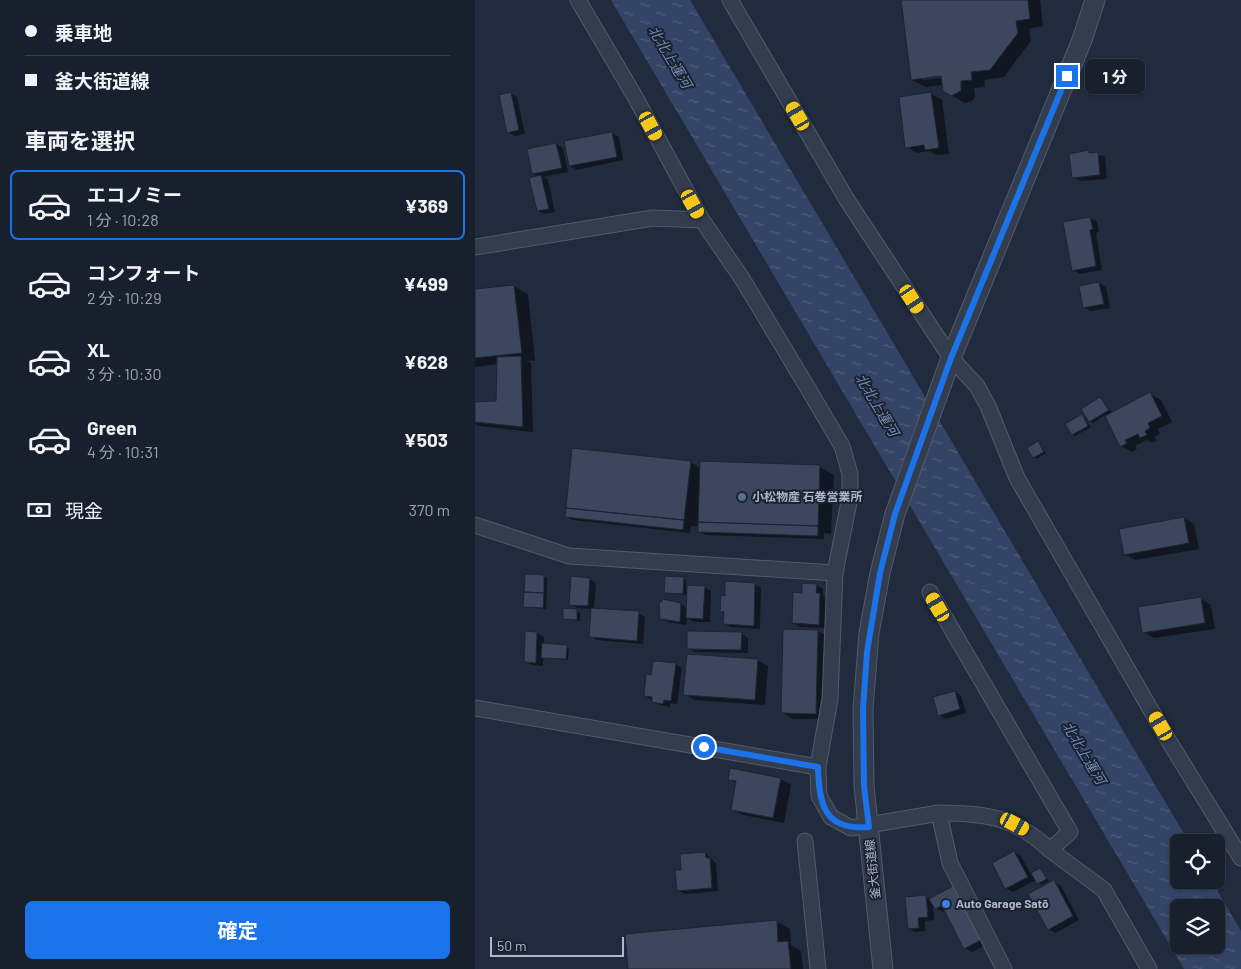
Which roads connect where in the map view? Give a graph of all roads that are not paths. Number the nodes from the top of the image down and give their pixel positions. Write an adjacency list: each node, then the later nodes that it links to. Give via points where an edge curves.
1 (578, 0): 4 (street)
2 (731, 0): 6 (street, via 847,200)
3 (1095, 0): 6 (street, 釜大街道線, via 1082,40)
4 (702, 220): 5 (street, via 653,218); 8 (street, via 743,280 841,446 850,474 851,497)
5 (475, 247)
6 (951, 358): 13 (street, 釜大街道線, via 895,514 880,573 867,652 863,709 864,786); 16 (street, via 977,386 1017,478 1170,743)
7 (475, 525): 8 (street, via 569,556)
8 (835, 572): 11 (street, via 830,699)
9 (930, 592): 15 (street, via 1070,832)
10 (475, 708): 11 (street)
11 (818, 767): 13 (street, via 819,796 831,817 851,828)
12 (939, 813): 13 (street); 15 (street, via 970,813 1015,824 1033,834); 19 (street, via 950,864)
13 (869, 827): 18 (street, 釜大街道線)
14 (805, 841): 17 (street)
15 (1050, 850): 20 (street, via 1104,890)
16 (1241, 858)
17 (818, 969)
18 (883, 969)
19 (1004, 969)
20 (1149, 969)

